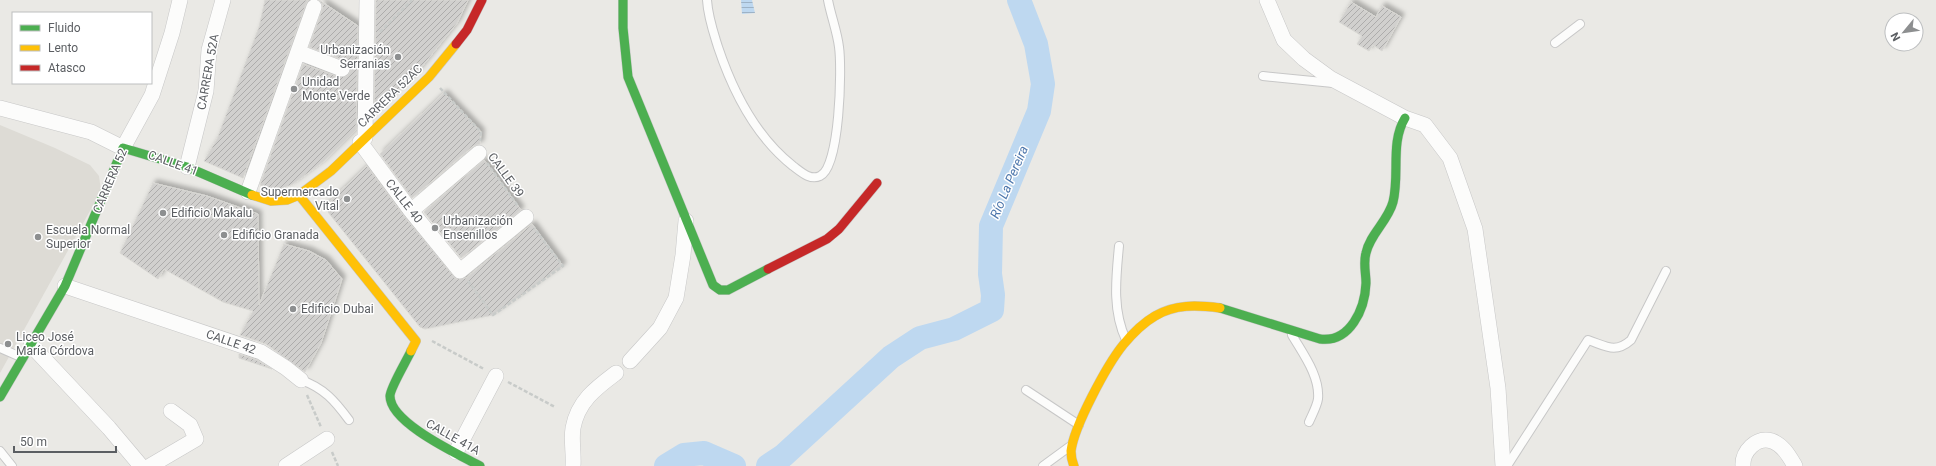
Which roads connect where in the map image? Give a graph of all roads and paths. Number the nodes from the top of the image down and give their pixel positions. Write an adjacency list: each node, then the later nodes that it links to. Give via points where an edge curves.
1 (180, 0): 22 (street, CARRERA 52, via 152,95)
2 (223, 0): 24 (street, CARRERA 52A, via 209,50 206,91)
3 (367, 0): 13 (street)
4 (412, 0): 13 (path)
5 (482, 0): 16 (street, CARRERA 52AC, via 467,30)
6 (623, 0): 30 (street, via 628,77)
7 (707, 0): 8 (lane, via 708,16 735,93 753,122 779,155 813,178 821,176 826,170 835,140 841,91 839,47)
8 (828, 0)
9 (1267, 0): 18 (street, via 1284,40 1304,59)
10 (314, 7): 14 (street)
11 (1580, 24): 12 (lane)
12 (1555, 43)
13 (366, 46): 21 (street)
14 (298, 52): 15 (street); 26 (street)
15 (342, 69)
16 (429, 76): 21 (street, CARRERA 52AC); 23 (path, CALLE 39, via 481,132)
17 (1263, 76): 18 (lane)
18 (1342, 84): 20 (street)
19 (0, 108): 22 (street, CALLE 41, via 91,132)
20 (1404, 118): 35 (street, via 1396,139 1397,169 1392,205 1365,254 1366,287 1357,318 1344,335 1334,340 1324,341); 63 (street, via 1425,125 1450,158 1475,229 1498,388)
21 (362, 140): 27 (street, CARRERA 52AC, via 330,171); 28 (street, CALLE 40)
22 (124, 148): 24 (street, CALLE 41); 34 (street, CARRERA 52)
23 (479, 153): 28 (street); 29 (path, CALLE 39)
24 (187, 167): 26 (street, CALLE 41)
25 (877, 183): 30 (street, via 827,239 728,290 720,290 713,285)
26 (248, 192): 27 (street, CALLE 41, via 271,201 287,200)
27 (299, 195): 53 (street, CALLE 41A, via 416,341 390,394 392,404 417,431)
28 (412, 211): 32 (street, CALLE 40)
29 (526, 217): 32 (street); 32 (path, CALLE 39, via 563,266 494,315)
30 (686, 218): 40 (street, via 676,298 660,328)
31 (1119, 246): 36 (lane, via 1115,280 1117,311 1119,326)
32 (460, 271)
33 (1666, 271): 64 (lane, via 1631,340 1623,347 1612,348 1588,340)
34 (65, 286): 37 (street, CARRERA 52); 43 (street, CALLE 42, via 261,352)
35 (1290, 332): 36 (street, via 1206,305 1173,307 1152,317); 48 (lane, via 1314,375 1318,388 1318,400)
36 (1126, 340): 49 (street, via 1102,375)
37 (31, 344): 39 (street, CARRERA 52); 55 (street)
38 (0, 348): 39 (lane)
39 (23, 358): 45 (street, CARRERA 52)
40 (630, 361)
41 (616, 372): 60 (street, via 590,393 580,406 573,429)
42 (496, 376): 53 (street)
43 (301, 380): 47 (lane, via 309,382 332,397); 50 (path)
44 (1026, 390): 49 (lane)
45 (0, 397)
46 (171, 411): 56 (street, via 190,425 196,438)
47 (349, 420)
48 (1309, 422)
49 (1080, 425): 51 (street)
50 (327, 439): 57 (street); 58 (path)
51 (1072, 446): 61 (lane); 62 (street)
52 (0, 451): 54 (lane)
53 (456, 452): 59 (street, CALLE 41A)
54 (12, 466)
55 (141, 466)
56 (150, 466)
57 (286, 466)
58 (338, 466)
59 (480, 466)
60 (573, 466)
61 (1043, 466)
62 (1074, 466)
63 (1503, 466)
64 (1507, 466)
65 (1743, 466): 66 (street, via 1744,456 1750,447 1766,440 1778,444)
66 (1795, 466)

